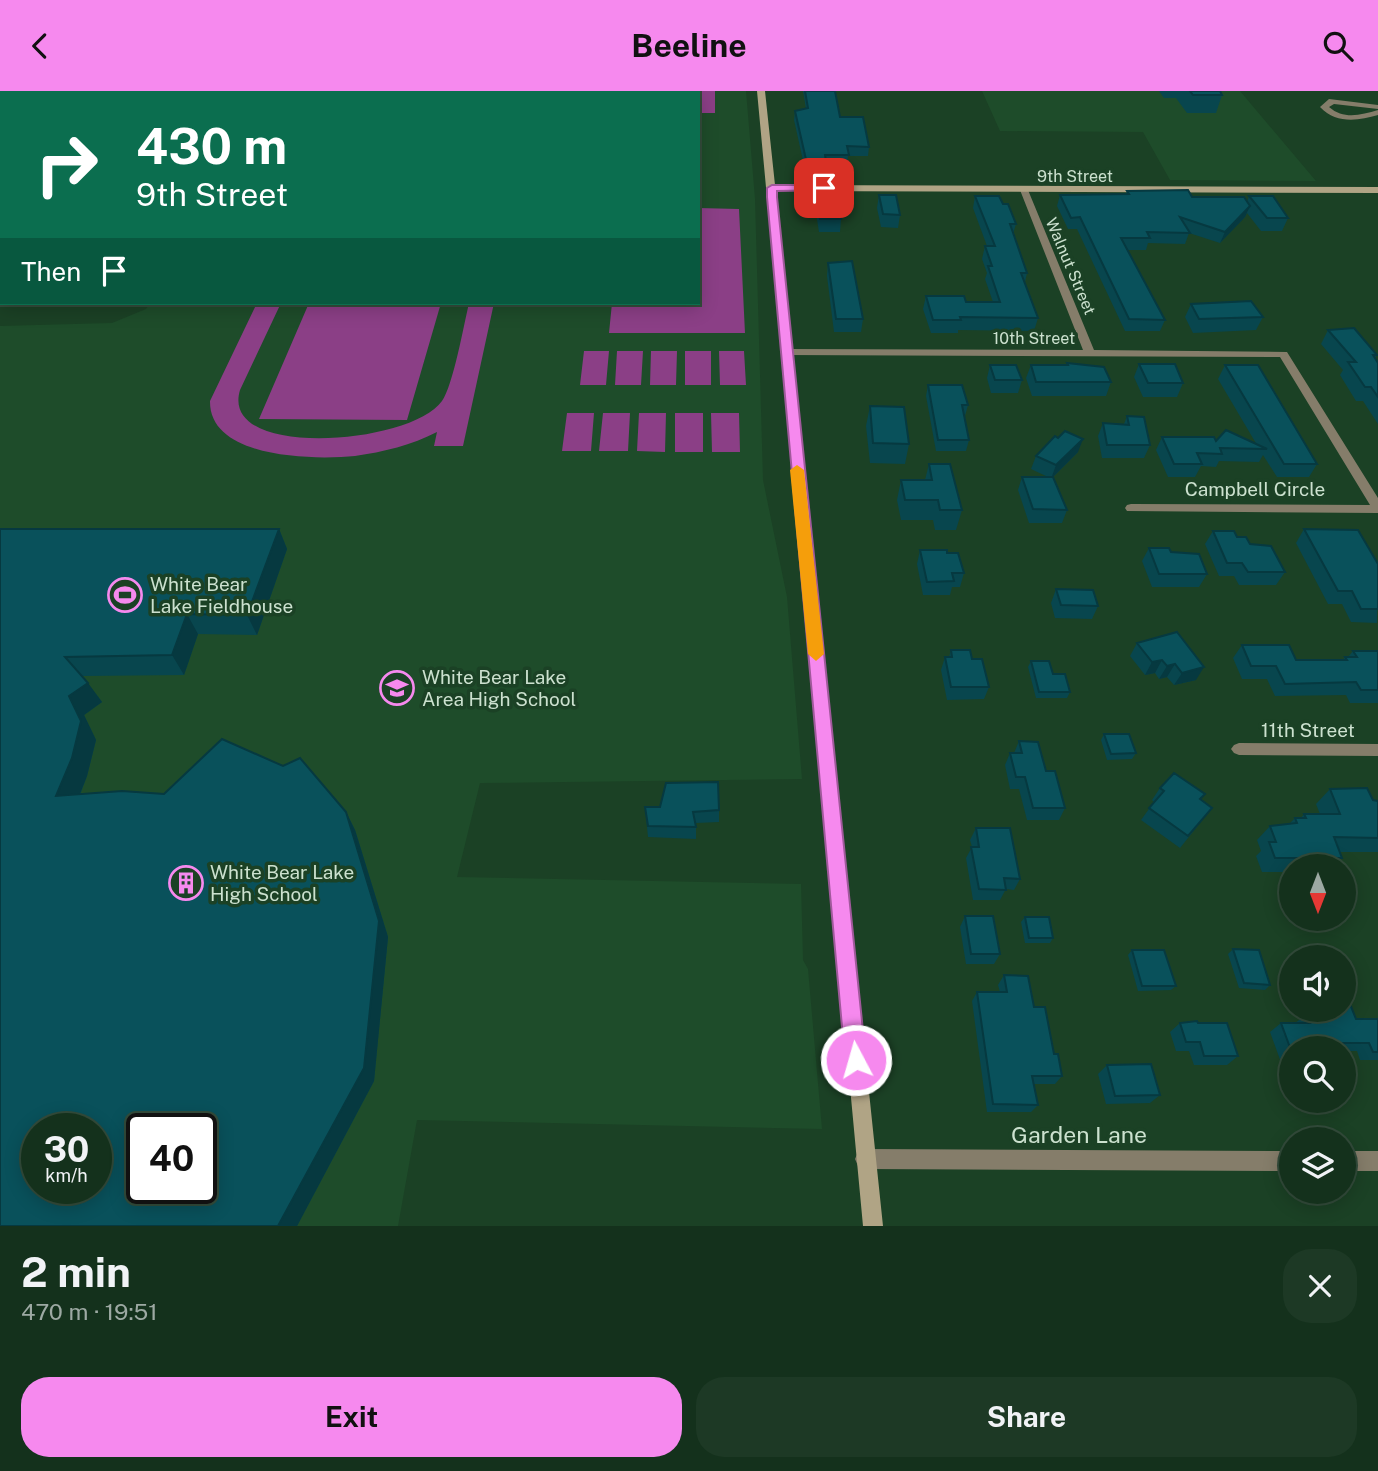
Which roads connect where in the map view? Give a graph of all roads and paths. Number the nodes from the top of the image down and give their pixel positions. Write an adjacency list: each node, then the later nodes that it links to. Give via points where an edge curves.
1 (761, 91): 3 (street)
2 (1378, 110): 2 (street, via 1347,118 1324,107 1332,101)
3 (772, 188): 4 (street, 9th Street); 6 (street)
4 (1024, 190): 5 (street, 9th Street); 7 (street, Walnut Street)
5 (1378, 190)
6 (785, 352): 7 (street, 10th Street); 12 (street)
7 (1090, 354): 9 (street, 10th Street, via 1283,354)
8 (1131, 508): 9 (street, Campbell Circle)
9 (1378, 509)
10 (1239, 749): 11 (street, 11th Street)
11 (1378, 750)
12 (865, 1159): 13 (street, Garden Lane); 16 (street)
13 (1279, 1161)
14 (1356, 1161): 15 (street)
15 (1378, 1161)
16 (873, 1226)

